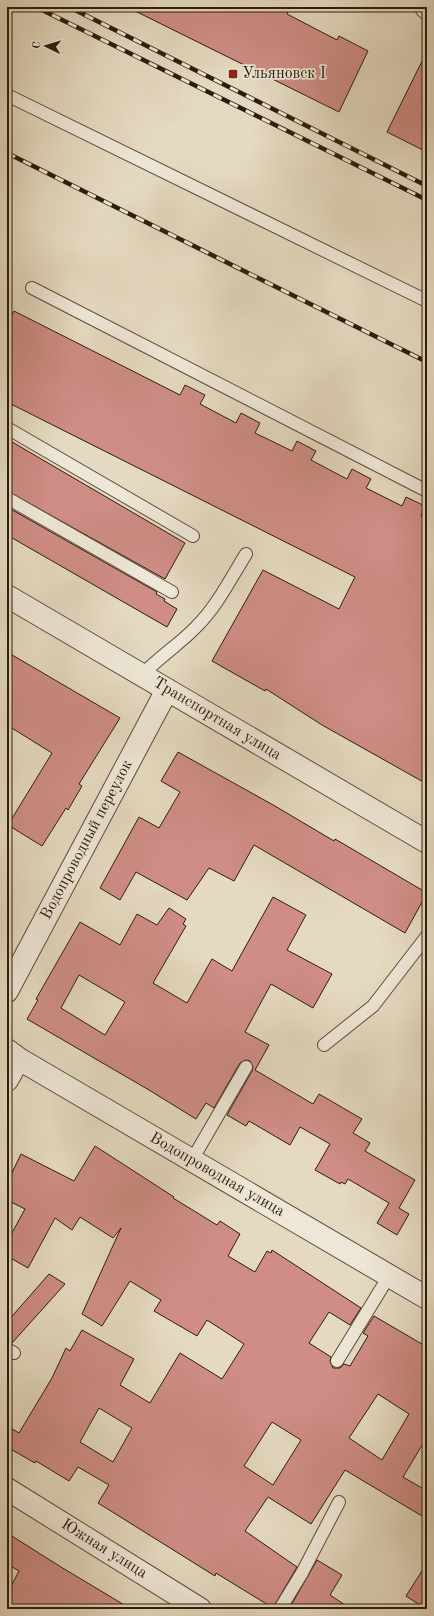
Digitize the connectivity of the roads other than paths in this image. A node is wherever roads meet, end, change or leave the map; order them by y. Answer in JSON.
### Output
{"nodes":[{"id":1,"x":7,"y":95,"type":"edge"},
{"id":2,"x":32,"y":288,"type":"dead end"},
{"id":3,"x":427,"y":301,"type":"edge"},
{"id":4,"x":7,"y":428,"type":"edge"},
{"id":5,"x":427,"y":491,"type":"edge"},
{"id":6,"x":7,"y":498,"type":"edge"},
{"id":7,"x":193,"y":536,"type":"dead end"},
{"id":8,"x":246,"y":554,"type":"dead end"},
{"id":9,"x":172,"y":592,"type":"dead end"},
{"id":10,"x":7,"y":596,"type":"edge"},
{"id":11,"x":142,"y":675,"type":"junction"},
{"id":12,"x":167,"y":690,"type":"junction"},
{"id":13,"x":427,"y":842,"type":"edge"},
{"id":14,"x":427,"y":936,"type":"edge"},
{"id":15,"x":7,"y":991,"type":"edge"},
{"id":16,"x":324,"y":1045,"type":"dead end"},
{"id":17,"x":13,"y":1054,"type":"edge"},
{"id":18,"x":246,"y":1067,"type":"dead end"},
{"id":19,"x":7,"y":1080,"type":"edge"},
{"id":20,"x":192,"y":1160,"type":"junction"},
{"id":21,"x":389,"y":1276,"type":"junction"},
{"id":22,"x":427,"y":1298,"type":"edge"},
{"id":23,"x":337,"y":1361,"type":"dead end"},
{"id":24,"x":7,"y":1489,"type":"edge"},
{"id":25,"x":339,"y":1502,"type":"dead end"},
{"id":26,"x":200,"y":1609,"type":"edge"},
{"id":27,"x":280,"y":1609,"type":"edge"}],
"edges":[{"from":1,"to":3,"type":"lane"},
{"from":2,"to":5,"type":"lane"},
{"from":4,"to":7,"type":"lane"},
{"from":6,"to":9,"type":"lane"},
{"from":8,"to":11,"type":"lane"},
{"from":10,"to":11,"type":"street","name":"Транспортная улица"},
{"from":11,"to":12,"type":"street","name":"Транспортная улица"},
{"from":12,"to":13,"type":"street","name":"Транспортная улица"},
{"from":12,"to":15,"type":"street","name":"Водопроводный переулок"},
{"from":14,"to":16,"type":"lane"},
{"from":17,"to":19,"type":"street"},
{"from":17,"to":20,"type":"street","name":"Водопроводная улица"},
{"from":18,"to":20,"type":"lane"},
{"from":20,"to":21,"type":"street","name":"Водопроводная улица"},
{"from":21,"to":22,"type":"street","name":"Водопроводная улица"},
{"from":21,"to":23,"type":"lane"},
{"from":24,"to":26,"type":"street","name":"Южная улица"},
{"from":25,"to":27,"type":"lane"}]}
